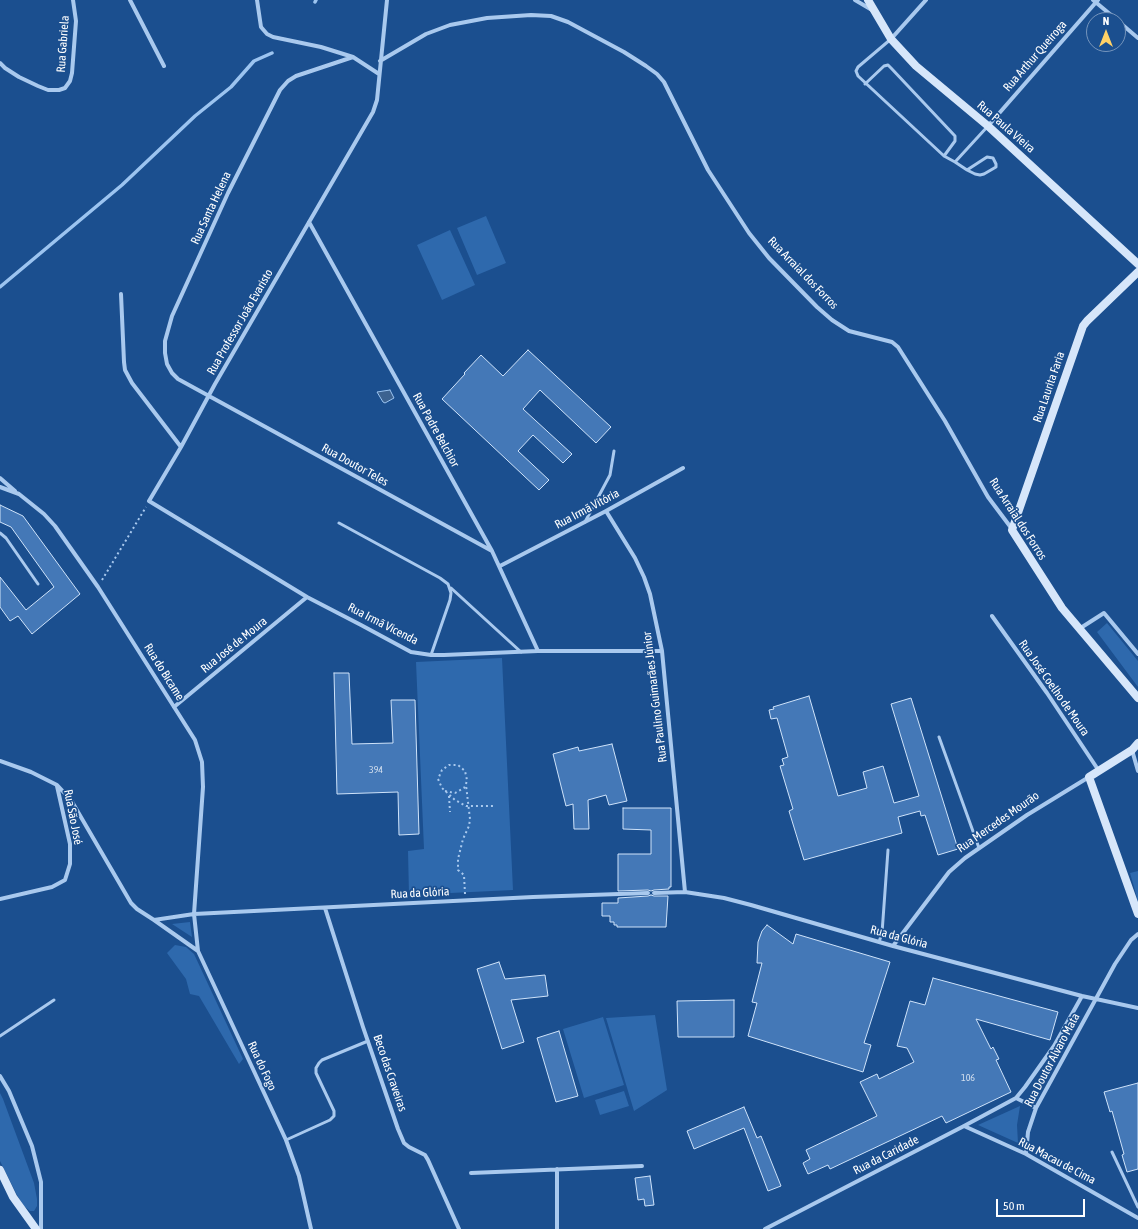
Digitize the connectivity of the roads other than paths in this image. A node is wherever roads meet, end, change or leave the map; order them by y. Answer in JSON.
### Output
{"nodes":[{"id":1,"x":73,"y":0,"type":"edge"},
{"id":2,"x":130,"y":0,"type":"edge"},
{"id":3,"x":257,"y":0,"type":"edge"},
{"id":4,"x":387,"y":0,"type":"edge"},
{"id":5,"x":855,"y":0,"type":"edge"},
{"id":6,"x":868,"y":0,"type":"edge"},
{"id":7,"x":926,"y":0,"type":"edge"},
{"id":8,"x":1096,"y":1,"type":"edge"},
{"id":9,"x":875,"y":11,"type":"junction"},
{"id":10,"x":1108,"y":12,"type":"edge"},
{"id":11,"x":1126,"y":28,"type":"edge"},
{"id":12,"x":1138,"y":38,"type":"edge"},
{"id":13,"x":891,"y":39,"type":"junction"},
{"id":14,"x":353,"y":57,"type":"junction"},
{"id":15,"x":380,"y":61,"type":"junction"},
{"id":16,"x":0,"y":62,"type":"edge"},
{"id":17,"x":164,"y":66,"type":"dead end"},
{"id":18,"x":379,"y":74,"type":"junction"},
{"id":19,"x":865,"y":84,"type":"junction"},
{"id":20,"x":988,"y":126,"type":"junction"},
{"id":21,"x":944,"y":156,"type":"junction"},
{"id":22,"x":955,"y":162,"type":"junction"},
{"id":23,"x":967,"y":170,"type":"junction"},
{"id":24,"x":309,"y":222,"type":"junction"},
{"id":25,"x":1138,"y":264,"type":"edge"},
{"id":26,"x":1138,"y":272,"type":"edge"},
{"id":27,"x":121,"y":294,"type":"dead end"},
{"id":28,"x":209,"y":396,"type":"junction"},
{"id":29,"x":181,"y":447,"type":"junction"},
{"id":30,"x":614,"y":451,"type":"dead end"},
{"id":31,"x":683,"y":468,"type":"dead end"},
{"id":32,"x":0,"y":478,"type":"edge"},
{"id":33,"x":0,"y":487,"type":"edge"},
{"id":34,"x":19,"y":494,"type":"junction"},
{"id":35,"x":149,"y":501,"type":"joint"},
{"id":36,"x":606,"y":511,"type":"junction"},
{"id":37,"x":585,"y":522,"type":"junction"},
{"id":38,"x":339,"y":523,"type":"dead end"},
{"id":39,"x":1012,"y":530,"type":"junction"},
{"id":40,"x":0,"y":533,"type":"edge"},
{"id":41,"x":492,"y":551,"type":"junction"},
{"id":42,"x":500,"y":566,"type":"junction"},
{"id":43,"x":38,"y":584,"type":"dead end"},
{"id":44,"x":451,"y":588,"type":"junction"},
{"id":45,"x":307,"y":597,"type":"junction"},
{"id":46,"x":992,"y":616,"type":"dead end"},
{"id":47,"x":1080,"y":629,"type":"junction"},
{"id":48,"x":538,"y":651,"type":"junction"},
{"id":49,"x":662,"y":651,"type":"junction"},
{"id":50,"x":521,"y":652,"type":"junction"},
{"id":51,"x":1138,"y":654,"type":"edge"},
{"id":52,"x":431,"y":655,"type":"junction"},
{"id":53,"x":1138,"y":698,"type":"edge"},
{"id":54,"x":174,"y":707,"type":"junction"},
{"id":55,"x":938,"y":737,"type":"dead end"},
{"id":56,"x":1138,"y":743,"type":"edge"},
{"id":57,"x":1132,"y":750,"type":"junction"},
{"id":58,"x":0,"y":761,"type":"edge"},
{"id":59,"x":1099,"y":771,"type":"junction"},
{"id":60,"x":1138,"y":771,"type":"edge"},
{"id":61,"x":1090,"y":777,"type":"junction"},
{"id":62,"x":57,"y":785,"type":"junction"},
{"id":63,"x":979,"y":848,"type":"junction"},
{"id":64,"x":888,"y":850,"type":"dead end"},
{"id":65,"x":685,"y":892,"type":"junction"},
{"id":66,"x":648,"y":893,"type":"dead end"},
{"id":67,"x":654,"y":893,"type":"dead end"},
{"id":68,"x":0,"y":899,"type":"edge"},
{"id":69,"x":325,"y":908,"type":"junction"},
{"id":70,"x":194,"y":914,"type":"junction"},
{"id":71,"x":1138,"y":914,"type":"edge"},
{"id":72,"x":154,"y":920,"type":"junction"},
{"id":73,"x":1138,"y":934,"type":"edge"},
{"id":74,"x":879,"y":942,"type":"junction"},
{"id":75,"x":893,"y":946,"type":"junction"},
{"id":76,"x":198,"y":952,"type":"junction"},
{"id":77,"x":1082,"y":996,"type":"junction"},
{"id":78,"x":1096,"y":999,"type":"junction"},
{"id":79,"x":54,"y":1000,"type":"dead end"},
{"id":80,"x":1138,"y":1008,"type":"edge"},
{"id":81,"x":0,"y":1036,"type":"edge"},
{"id":82,"x":368,"y":1041,"type":"junction"},
{"id":83,"x":0,"y":1076,"type":"edge"},
{"id":84,"x":1016,"y":1098,"type":"junction"},
{"id":85,"x":1036,"y":1108,"type":"junction"},
{"id":86,"x":964,"y":1126,"type":"junction"},
{"id":87,"x":286,"y":1140,"type":"junction"},
{"id":88,"x":1112,"y":1152,"type":"dead end"},
{"id":89,"x":1026,"y":1154,"type":"junction"},
{"id":90,"x":642,"y":1166,"type":"dead end"},
{"id":91,"x":557,"y":1169,"type":"junction"},
{"id":92,"x":0,"y":1170,"type":"edge"},
{"id":93,"x":471,"y":1173,"type":"dead end"},
{"id":94,"x":1138,"y":1207,"type":"edge"},
{"id":95,"x":1138,"y":1218,"type":"edge"},
{"id":96,"x":36,"y":1229,"type":"edge"},
{"id":97,"x":41,"y":1229,"type":"edge"},
{"id":98,"x":311,"y":1229,"type":"edge"},
{"id":99,"x":459,"y":1229,"type":"edge"},
{"id":100,"x":557,"y":1229,"type":"edge"},
{"id":101,"x":765,"y":1229,"type":"edge"}],
"edges":[{"from":1,"to":16,"type":"street","name":"Rua Gabriela"},
{"from":2,"to":17,"type":"street"},
{"from":3,"to":14,"type":"street"},
{"from":4,"to":15,"type":"street","name":"Rua Professor João Evaristo"},
{"from":5,"to":9,"type":"street"},
{"from":6,"to":9,"type":"main road","name":"Rua Paula Vieira"},
{"from":7,"to":13,"type":"street"},
{"from":8,"to":10,"type":"street"},
{"from":8,"to":20,"type":"street","name":"Rua Arthur Queiroga"},
{"from":9,"to":13,"type":"main road","name":"Rua Paula Vieira"},
{"from":11,"to":12,"type":"street"},
{"from":13,"to":19,"type":"lane"},
{"from":13,"to":20,"type":"main road","name":"Rua Paula Vieira"},
{"from":14,"to":18,"type":"street"},
{"from":14,"to":28,"type":"street","name":"Rua Santa Helena"},
{"from":15,"to":18,"type":"street","name":"Rua Professor João Evaristo"},
{"from":15,"to":39,"type":"street","name":"Rua Arraial dos Forros"},
{"from":18,"to":24,"type":"street","name":"Rua Professor João Evaristo"},
{"from":19,"to":21,"type":"lane"},
{"from":19,"to":21,"type":"lane"},
{"from":20,"to":22,"type":"lane"},
{"from":20,"to":25,"type":"main road","name":"Rua Paula Vieira"},
{"from":21,"to":22,"type":"lane"},
{"from":22,"to":23,"type":"lane"},
{"from":23,"to":23,"type":"lane"},
{"from":24,"to":28,"type":"street","name":"Rua Professor João Evaristo"},
{"from":24,"to":41,"type":"street","name":"Rua Padre Belchior"},
{"from":26,"to":39,"type":"main road","name":"Rua Laurita Faria"},
{"from":27,"to":29,"type":"street"},
{"from":28,"to":29,"type":"street","name":"Rua Professor João Evaristo"},
{"from":28,"to":41,"type":"street","name":"Rua Doutor Teles"},
{"from":29,"to":35,"type":"street","name":"Rua Professor João Evaristo"},
{"from":30,"to":37,"type":"lane"},
{"from":31,"to":36,"type":"street","name":"Rua Irmã Vitória"},
{"from":32,"to":34,"type":"street"},
{"from":33,"to":34,"type":"street","name":"Rua do Bicame"},
{"from":34,"to":54,"type":"street","name":"Rua do Bicame"},
{"from":35,"to":45,"type":"street","name":"Rua Irmã Vicenda"},
{"from":36,"to":37,"type":"street","name":"Rua Irmã Vitória"},
{"from":36,"to":49,"type":"street","name":"Rua Paulino Guimarães Júnior"},
{"from":37,"to":42,"type":"street","name":"Rua Irmã Vitória"},
{"from":38,"to":44,"type":"lane"},
{"from":39,"to":47,"type":"main road","name":"Rua Arraial dos Forros"},
{"from":40,"to":43,"type":"lane"},
{"from":41,"to":42,"type":"street","name":"Rua Padre Belchior"},
{"from":42,"to":48,"type":"street","name":"Rua Padre Belchior"},
{"from":44,"to":50,"type":"lane"},
{"from":44,"to":52,"type":"lane"},
{"from":45,"to":52,"type":"street","name":"Rua Irmã Vicenda"},
{"from":45,"to":54,"type":"street","name":"Rua José de Moura"},
{"from":46,"to":59,"type":"street","name":"Rua José Coelho de Moura"},
{"from":47,"to":51,"type":"street"},
{"from":47,"to":53,"type":"main road","name":"Rua Arraial dos Forros"},
{"from":48,"to":49,"type":"street","name":"Rua Irmã Vicenda"},
{"from":48,"to":50,"type":"street","name":"Rua Irmã Vicenda"},
{"from":49,"to":65,"type":"street","name":"Rua Paulino Guimarães Júnior"},
{"from":50,"to":52,"type":"street","name":"Rua Irmã Vicenda"},
{"from":54,"to":70,"type":"street","name":"Rua do Bicame"},
{"from":55,"to":63,"type":"lane"},
{"from":56,"to":57,"type":"main road","name":"Rua Mercedes Mourão"},
{"from":57,"to":59,"type":"main road","name":"Rua Mercedes Mourão"},
{"from":57,"to":60,"type":"street"},
{"from":58,"to":62,"type":"street"},
{"from":59,"to":61,"type":"main road","name":"Rua Mercedes Mourão"},
{"from":61,"to":63,"type":"street","name":"Rua Mercedes Mourão"},
{"from":61,"to":71,"type":"main road"},
{"from":62,"to":68,"type":"street","name":"Rua São José"},
{"from":62,"to":72,"type":"street"},
{"from":63,"to":75,"type":"street","name":"Rua Mercedes Mourão"},
{"from":64,"to":74,"type":"lane"},
{"from":65,"to":67,"type":"street","name":"Rua da Glória"},
{"from":65,"to":74,"type":"street","name":"Rua da Glória"},
{"from":66,"to":69,"type":"street","name":"Rua da Glória"},
{"from":69,"to":70,"type":"street","name":"Rua da Glória"},
{"from":69,"to":82,"type":"street","name":"Beco das Craveiras"},
{"from":70,"to":72,"type":"street","name":"Rua da Glória"},
{"from":70,"to":76,"type":"street","name":"Rua do Fogo"},
{"from":72,"to":76,"type":"street"},
{"from":73,"to":78,"type":"street","name":"Rua Doutor Alvaro Mata"},
{"from":74,"to":75,"type":"street","name":"Rua da Glória"},
{"from":75,"to":77,"type":"street","name":"Rua da Glória"},
{"from":76,"to":87,"type":"street","name":"Rua do Fogo"},
{"from":77,"to":78,"type":"street","name":"Rua da Glória"},
{"from":77,"to":84,"type":"street"},
{"from":78,"to":80,"type":"street","name":"Rua da Glória"},
{"from":78,"to":85,"type":"street","name":"Rua Doutor Alvaro Mata"},
{"from":79,"to":81,"type":"lane"},
{"from":82,"to":87,"type":"lane"},
{"from":82,"to":99,"type":"street","name":"Beco das Craveiras"},
{"from":83,"to":97,"type":"street"},
{"from":84,"to":85,"type":"street"},
{"from":84,"to":86,"type":"street","name":"Rua da Caridade"},
{"from":85,"to":89,"type":"street","name":"Rua Doutor Alvaro Mata"},
{"from":86,"to":89,"type":"street","name":"Rua Macau de Cima"},
{"from":86,"to":101,"type":"street","name":"Rua da Caridade"},
{"from":87,"to":98,"type":"street","name":"Rua do Fogo"},
{"from":88,"to":94,"type":"lane"},
{"from":89,"to":95,"type":"street","name":"Rua Macau de Cima"},
{"from":90,"to":91,"type":"street"},
{"from":91,"to":93,"type":"street"},
{"from":91,"to":100,"type":"street"},
{"from":92,"to":96,"type":"main road"}]}
